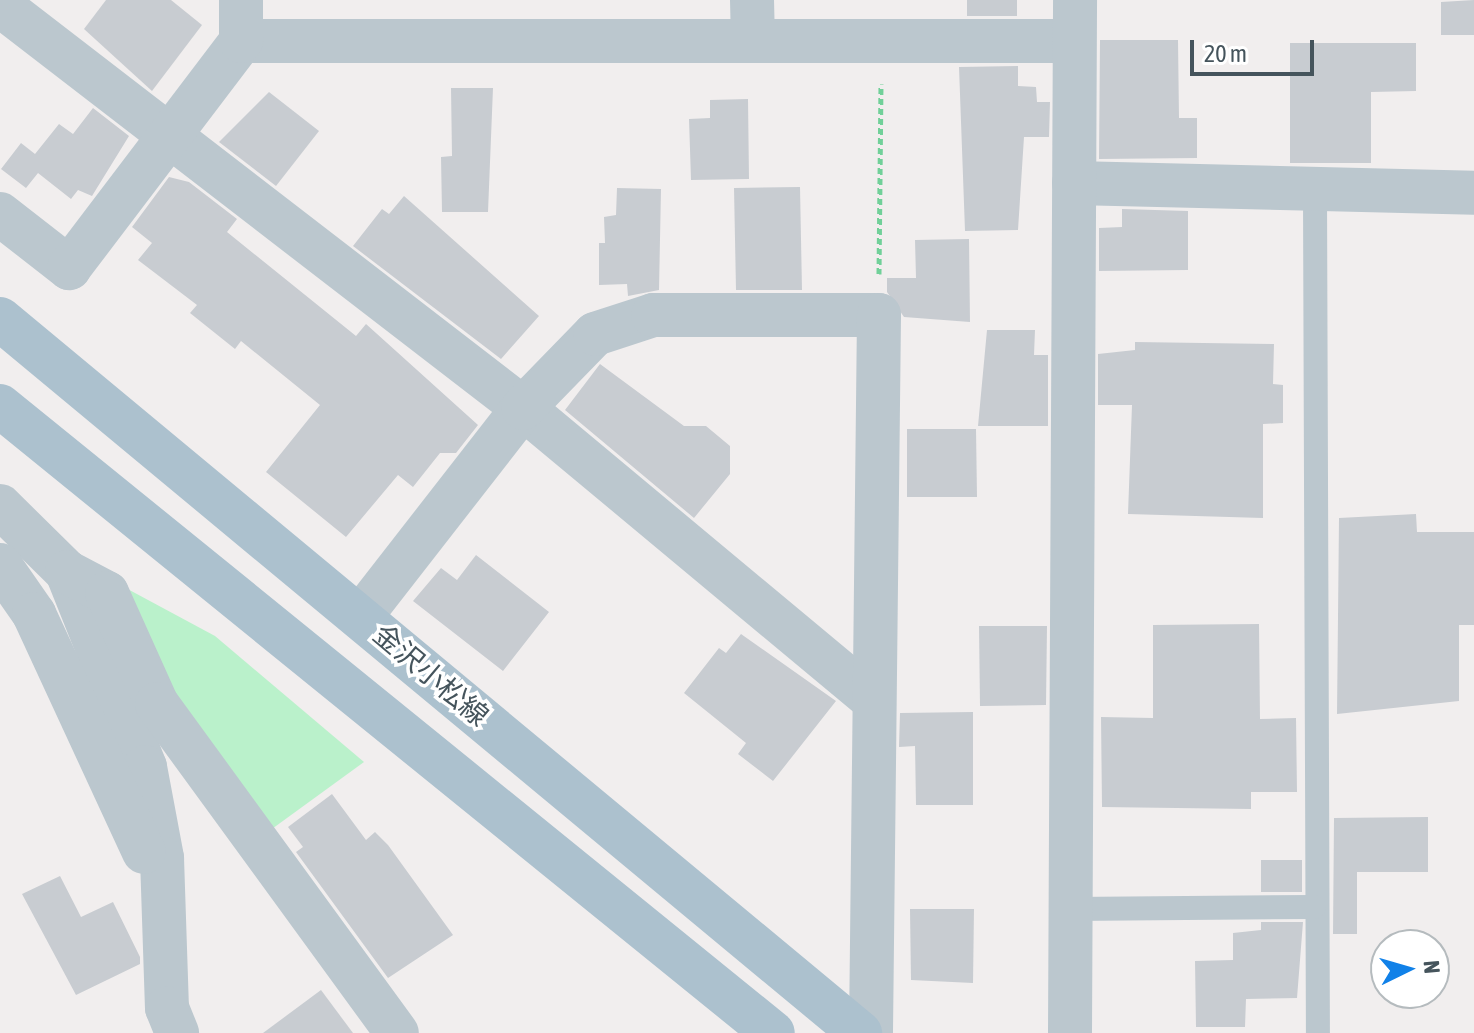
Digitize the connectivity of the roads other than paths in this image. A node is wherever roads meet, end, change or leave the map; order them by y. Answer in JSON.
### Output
{"nodes":[{"id":1,"x":0,"y":5,"type":"edge"},
{"id":2,"x":752,"y":20,"type":"edge"},
{"id":3,"x":1074,"y":20,"type":"edge"},
{"id":4,"x":241,"y":21,"type":"edge"},
{"id":5,"x":168,"y":138,"type":"junction"},
{"id":6,"x":1074,"y":183,"type":"junction"},
{"id":7,"x":1474,"y":193,"type":"edge"},
{"id":8,"x":1315,"y":194,"type":"junction"},
{"id":9,"x":0,"y":214,"type":"edge"},
{"id":10,"x":0,"y":319,"type":"edge"},
{"id":11,"x":0,"y":406,"type":"edge"},
{"id":12,"x":523,"y":408,"type":"junction"},
{"id":13,"x":0,"y":506,"type":"edge"},
{"id":14,"x":0,"y":565,"type":"edge"},
{"id":15,"x":67,"y":572,"type":"junction"},
{"id":16,"x":361,"y":616,"type":"junction"},
{"id":17,"x":873,"y":700,"type":"junction"},
{"id":18,"x":163,"y":894,"type":"junction"},
{"id":19,"x":1314,"y":907,"type":"junction"},
{"id":20,"x":1071,"y":909,"type":"junction"},
{"id":21,"x":161,"y":1025,"type":"edge"},
{"id":22,"x":397,"y":1033,"type":"edge"},
{"id":23,"x":773,"y":1033,"type":"edge"},
{"id":24,"x":860,"y":1033,"type":"edge"},
{"id":25,"x":871,"y":1033,"type":"edge"},
{"id":26,"x":1070,"y":1033,"type":"edge"},
{"id":27,"x":1318,"y":1033,"type":"edge"}],
"edges":[{"from":1,"to":5,"type":"street"},
{"from":2,"to":3,"type":"street"},
{"from":2,"to":4,"type":"street"},
{"from":3,"to":6,"type":"street"},
{"from":4,"to":5,"type":"street"},
{"from":5,"to":9,"type":"street"},
{"from":5,"to":12,"type":"street"},
{"from":6,"to":8,"type":"street"},
{"from":6,"to":20,"type":"street"},
{"from":7,"to":8,"type":"street"},
{"from":8,"to":19,"type":"lane"},
{"from":10,"to":16,"type":"main road","name":"金沢小松線"},
{"from":11,"to":23,"type":"main road"},
{"from":12,"to":16,"type":"street"},
{"from":12,"to":17,"type":"street"},
{"from":12,"to":17,"type":"street"},
{"from":13,"to":15,"type":"street"},
{"from":14,"to":18,"type":"street"},
{"from":15,"to":18,"type":"street"},
{"from":15,"to":22,"type":"street"},
{"from":16,"to":24,"type":"main road","name":"金沢小松線"},
{"from":17,"to":25,"type":"street"},
{"from":18,"to":21,"type":"street"},
{"from":19,"to":20,"type":"lane"},
{"from":19,"to":27,"type":"lane"},
{"from":20,"to":26,"type":"street"}]}
